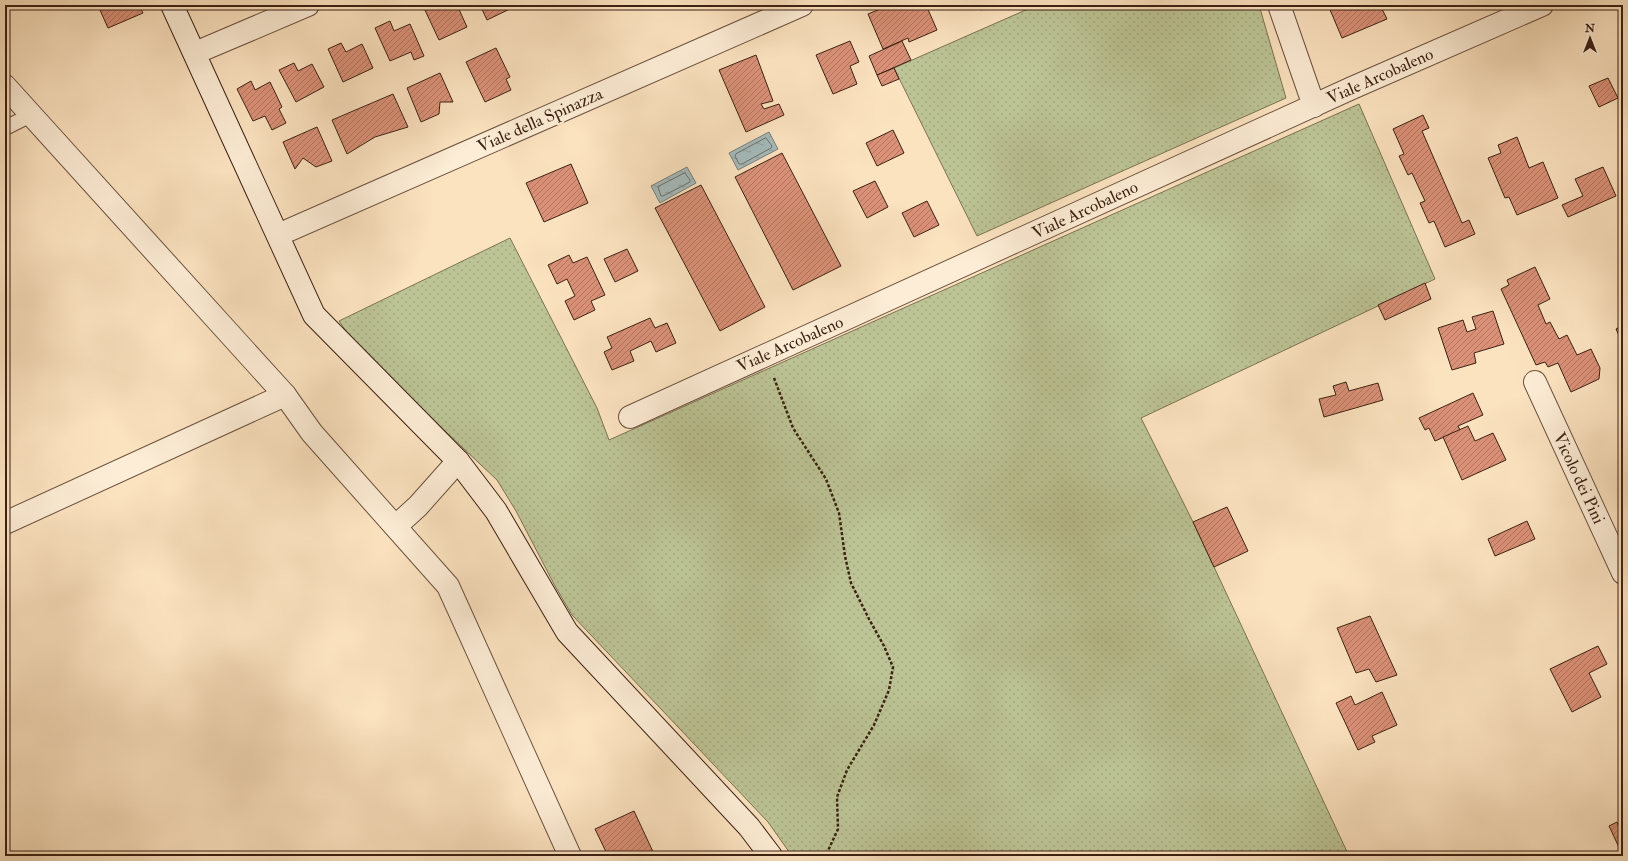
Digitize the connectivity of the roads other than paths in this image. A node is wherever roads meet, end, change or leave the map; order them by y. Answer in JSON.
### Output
{"nodes":[{"id":1,"x":172,"y":5,"type":"edge"},
{"id":2,"x":308,"y":5,"type":"edge"},
{"id":3,"x":802,"y":5,"type":"edge"},
{"id":4,"x":1279,"y":5,"type":"edge"},
{"id":5,"x":1542,"y":5,"type":"edge"},
{"id":6,"x":195,"y":53,"type":"junction"},
{"id":7,"x":5,"y":86,"type":"edge"},
{"id":8,"x":1314,"y":106,"type":"junction"},
{"id":9,"x":31,"y":115,"type":"junction"},
{"id":10,"x":5,"y":128,"type":"edge"},
{"id":11,"x":278,"y":235,"type":"junction"},
{"id":12,"x":1535,"y":382,"type":"dead end"},
{"id":13,"x":285,"y":395,"type":"junction"},
{"id":14,"x":630,"y":417,"type":"dead end"},
{"id":15,"x":458,"y":461,"type":"junction"},
{"id":16,"x":5,"y":523,"type":"edge"},
{"id":17,"x":396,"y":526,"type":"junction"},
{"id":18,"x":1623,"y":573,"type":"edge"},
{"id":19,"x":570,"y":856,"type":"edge"},
{"id":20,"x":771,"y":856,"type":"edge"}],
"edges":[{"from":1,"to":6,"type":"street"},
{"from":2,"to":6,"type":"street"},
{"from":3,"to":11,"type":"street","name":"Viale della Spinazza"},
{"from":4,"to":8,"type":"street"},
{"from":5,"to":8,"type":"street","name":"Viale Arcobaleno"},
{"from":6,"to":11,"type":"street"},
{"from":7,"to":9,"type":"street"},
{"from":8,"to":14,"type":"street","name":"Viale Arcobaleno"},
{"from":9,"to":10,"type":"lane"},
{"from":9,"to":13,"type":"street"},
{"from":11,"to":15,"type":"street"},
{"from":12,"to":18,"type":"street","name":"Vicolo dei Pini"},
{"from":13,"to":16,"type":"street"},
{"from":13,"to":17,"type":"street"},
{"from":15,"to":17,"type":"street"},
{"from":15,"to":20,"type":"street"},
{"from":17,"to":19,"type":"street"}]}
